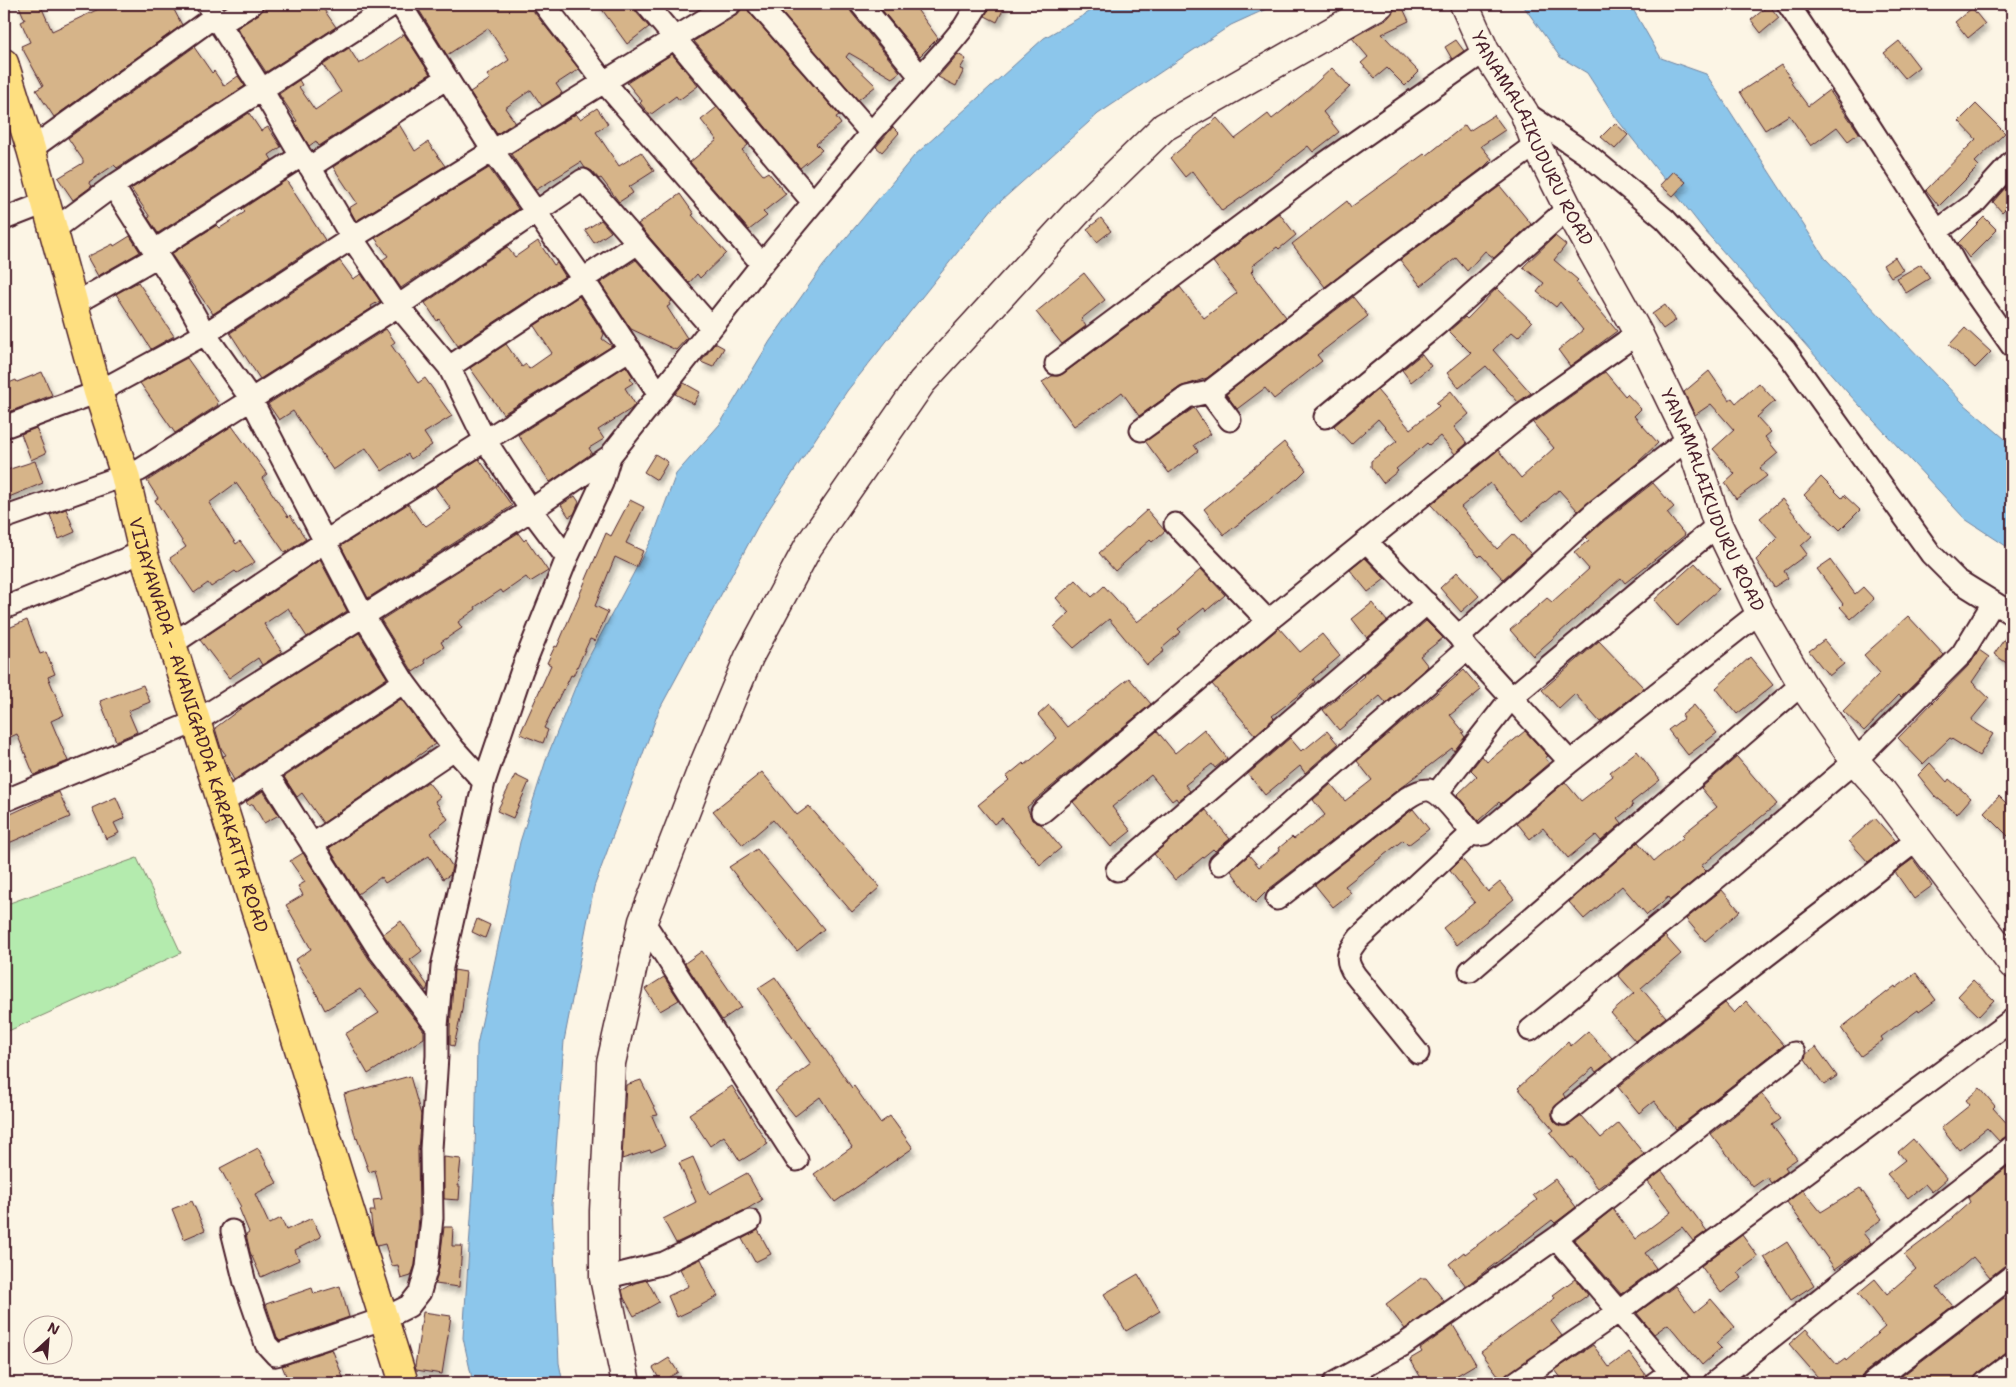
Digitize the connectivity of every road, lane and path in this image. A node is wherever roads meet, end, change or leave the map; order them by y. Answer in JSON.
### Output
{"nodes":[{"id":1,"x":252,"y":4,"type":"edge"},
{"id":2,"x":394,"y":4,"type":"edge"},
{"id":3,"x":400,"y":4,"type":"edge"},
{"id":4,"x":544,"y":4,"type":"edge"},
{"id":5,"x":646,"y":4,"type":"edge"},
{"id":6,"x":730,"y":4,"type":"edge"},
{"id":7,"x":758,"y":4,"type":"edge"},
{"id":8,"x":861,"y":4,"type":"edge"},
{"id":9,"x":978,"y":4,"type":"edge"},
{"id":10,"x":1380,"y":4,"type":"edge"},
{"id":11,"x":1464,"y":4,"type":"edge"},
{"id":12,"x":1788,"y":4,"type":"edge"},
{"id":13,"x":214,"y":15,"type":"edge"},
{"id":14,"x":674,"y":38,"type":"junction"},
{"id":15,"x":1485,"y":51,"type":"junction"},
{"id":16,"x":5,"y":71,"type":"edge"},
{"id":17,"x":920,"y":76,"type":"junction"},
{"id":18,"x":447,"y":78,"type":"junction"},
{"id":19,"x":604,"y":82,"type":"junction"},
{"id":20,"x":262,"y":90,"type":"junction"},
{"id":21,"x":1524,"y":112,"type":"junction"},
{"id":22,"x":871,"y":133,"type":"junction"},
{"id":23,"x":1536,"y":144,"type":"junction"},
{"id":24,"x":30,"y":149,"type":"junction"},
{"id":25,"x":493,"y":151,"type":"junction"},
{"id":26,"x":305,"y":162,"type":"junction"},
{"id":27,"x":2012,"y":162,"type":"edge"},
{"id":28,"x":113,"y":186,"type":"junction"},
{"id":29,"x":815,"y":201,"type":"junction"},
{"id":30,"x":45,"y":203,"type":"junction"},
{"id":31,"x":1568,"y":208,"type":"junction"},
{"id":32,"x":536,"y":212,"type":"junction"},
{"id":33,"x":4,"y":219,"type":"edge"},
{"id":34,"x":52,"y":231,"type":"junction"},
{"id":35,"x":1937,"y":231,"type":"junction"},
{"id":36,"x":352,"y":238,"type":"junction"},
{"id":37,"x":638,"y":243,"type":"junction"},
{"id":38,"x":157,"y":253,"type":"junction"},
{"id":39,"x":762,"y":264,"type":"junction"},
{"id":40,"x":583,"y":279,"type":"junction"},
{"id":41,"x":74,"y":304,"type":"junction"},
{"id":42,"x":398,"y":306,"type":"junction"},
{"id":43,"x":711,"y":327,"type":"junction"},
{"id":44,"x":1638,"y":333,"type":"junction"},
{"id":45,"x":204,"y":334,"type":"junction"},
{"id":46,"x":2012,"y":346,"type":"edge"},
{"id":47,"x":630,"y":349,"type":"junction"},
{"id":48,"x":1056,"y":364,"type":"dead end"},
{"id":49,"x":448,"y":367,"type":"junction"},
{"id":50,"x":98,"y":392,"type":"junction"},
{"id":51,"x":1209,"y":392,"type":"junction"},
{"id":52,"x":659,"y":394,"type":"junction"},
{"id":53,"x":251,"y":399,"type":"junction"},
{"id":54,"x":1325,"y":417,"type":"dead end"},
{"id":55,"x":1230,"y":420,"type":"dead end"},
{"id":56,"x":4,"y":427,"type":"edge"},
{"id":57,"x":1142,"y":430,"type":"dead end"},
{"id":58,"x":1689,"y":438,"type":"junction"},
{"id":59,"x":485,"y":440,"type":"junction"},
{"id":60,"x":610,"y":456,"type":"junction"},
{"id":61,"x":125,"y":475,"type":"junction"},
{"id":62,"x":531,"y":510,"type":"junction"},
{"id":63,"x":4,"y":518,"type":"edge"},
{"id":64,"x":1175,"y":524,"type":"dead end"},
{"id":65,"x":1718,"y":525,"type":"junction"},
{"id":66,"x":326,"y":540,"type":"junction"},
{"id":67,"x":1367,"y":542,"type":"junction"},
{"id":68,"x":143,"y":552,"type":"junction"},
{"id":69,"x":568,"y":558,"type":"junction"},
{"id":70,"x":1993,"y":603,"type":"junction"},
{"id":71,"x":1427,"y":604,"type":"junction"},
{"id":72,"x":4,"y":608,"type":"edge"},
{"id":73,"x":1760,"y":612,"type":"junction"},
{"id":74,"x":2012,"y":614,"type":"edge"},
{"id":75,"x":363,"y":615,"type":"junction"},
{"id":76,"x":1268,"y":621,"type":"junction"},
{"id":77,"x":1463,"y":643,"type":"junction"},
{"id":78,"x":172,"y":644,"type":"junction"},
{"id":79,"x":404,"y":682,"type":"junction"},
{"id":80,"x":1802,"y":684,"type":"junction"},
{"id":81,"x":1511,"y":698,"type":"junction"},
{"id":82,"x":195,"y":722,"type":"junction"},
{"id":83,"x":454,"y":749,"type":"junction"},
{"id":84,"x":1855,"y":761,"type":"junction"},
{"id":85,"x":1570,"y":762,"type":"junction"},
{"id":86,"x":267,"y":773,"type":"junction"},
{"id":87,"x":484,"y":782,"type":"junction"},
{"id":88,"x":1437,"y":793,"type":"junction"},
{"id":89,"x":4,"y":801,"type":"edge"},
{"id":90,"x":222,"y":803,"type":"junction"},
{"id":91,"x":1042,"y":812,"type":"dead end"},
{"id":92,"x":1472,"y":833,"type":"junction"},
{"id":93,"x":1917,"y":840,"type":"junction"},
{"id":94,"x":312,"y":845,"type":"junction"},
{"id":95,"x":1220,"y":864,"type":"dead end"},
{"id":96,"x":1117,"y":870,"type":"dead end"},
{"id":97,"x":1277,"y":900,"type":"dead end"},
{"id":98,"x":643,"y":921,"type":"junction"},
{"id":99,"x":2012,"y":964,"type":"edge"},
{"id":100,"x":1470,"y":972,"type":"dead end"},
{"id":101,"x":2012,"y":1020,"type":"edge"},
{"id":102,"x":437,"y":1027,"type":"junction"},
{"id":103,"x":1530,"y":1030,"type":"dead end"},
{"id":104,"x":1418,"y":1052,"type":"dead end"},
{"id":105,"x":1794,"y":1053,"type":"dead end"},
{"id":106,"x":1564,"y":1114,"type":"dead end"},
{"id":107,"x":2012,"y":1147,"type":"edge"},
{"id":108,"x":797,"y":1160,"type":"dead end"},
{"id":109,"x":750,"y":1221,"type":"dead end"},
{"id":110,"x":232,"y":1231,"type":"dead end"},
{"id":111,"x":1556,"y":1238,"type":"junction"},
{"id":112,"x":2012,"y":1276,"type":"edge"},
{"id":113,"x":604,"y":1278,"type":"junction"},
{"id":114,"x":1618,"y":1312,"type":"junction"},
{"id":115,"x":386,"y":1318,"type":"junction"},
{"id":116,"x":2012,"y":1362,"type":"edge"},
{"id":117,"x":1669,"y":1380,"type":"edge"},
{"id":118,"x":404,"y":1383,"type":"edge"},
{"id":119,"x":626,"y":1383,"type":"edge"},
{"id":120,"x":1334,"y":1383,"type":"edge"},
{"id":121,"x":1515,"y":1383,"type":"edge"},
{"id":122,"x":1714,"y":1383,"type":"edge"},
{"id":123,"x":1872,"y":1383,"type":"edge"},
{"id":124,"x":1985,"y":1383,"type":"edge"}],
"edges":[{"from":1,"to":13,"type":"street"},
{"from":2,"to":20,"type":"street"},
{"from":3,"to":18,"type":"street"},
{"from":4,"to":19,"type":"street"},
{"from":5,"to":14,"type":"street"},
{"from":6,"to":14,"type":"street"},
{"from":7,"to":22,"type":"street"},
{"from":8,"to":17,"type":"street"},
{"from":9,"to":17,"type":"street"},
{"from":10,"to":98,"type":"street"},
{"from":11,"to":15,"type":"street","name":"YANAMALAIKUDURU ROAD"},
{"from":12,"to":35,"type":"street"},
{"from":13,"to":20,"type":"street"},
{"from":13,"to":24,"type":"street"},
{"from":14,"to":19,"type":"street"},
{"from":14,"to":29,"type":"street"},
{"from":15,"to":21,"type":"street","name":"YANAMALAIKUDURU ROAD"},
{"from":15,"to":48,"type":"street"},
{"from":16,"to":24,"type":"main road","name":"VIJAYAWADA - AVANIGADDA KARAKATTA ROAD"},
{"from":17,"to":22,"type":"street"},
{"from":18,"to":25,"type":"street"},
{"from":18,"to":26,"type":"street"},
{"from":19,"to":25,"type":"street"},
{"from":19,"to":39,"type":"street"},
{"from":20,"to":26,"type":"street"},
{"from":20,"to":28,"type":"street"},
{"from":21,"to":23,"type":"street","name":"YANAMALAIKUDURU ROAD"},
{"from":21,"to":70,"type":"street"},
{"from":22,"to":29,"type":"street"},
{"from":23,"to":31,"type":"street","name":"YANAMALAIKUDURU ROAD"},
{"from":23,"to":51,"type":"street"},
{"from":24,"to":30,"type":"main road","name":"VIJAYAWADA - AVANIGADDA KARAKATTA ROAD"},
{"from":25,"to":32,"type":"street"},
{"from":25,"to":36,"type":"street"},
{"from":26,"to":36,"type":"street"},
{"from":26,"to":38,"type":"street"},
{"from":27,"to":35,"type":"street"},
{"from":28,"to":34,"type":"street"},
{"from":28,"to":38,"type":"street"},
{"from":29,"to":39,"type":"street"},
{"from":30,"to":33,"type":"street"},
{"from":30,"to":34,"type":"main road","name":"VIJAYAWADA - AVANIGADDA KARAKATTA ROAD"},
{"from":31,"to":44,"type":"street","name":"YANAMALAIKUDURU ROAD"},
{"from":31,"to":54,"type":"street"},
{"from":32,"to":37,"type":"street"},
{"from":32,"to":40,"type":"street"},
{"from":32,"to":42,"type":"street"},
{"from":34,"to":41,"type":"main road","name":"VIJAYAWADA - AVANIGADDA KARAKATTA ROAD"},
{"from":35,"to":46,"type":"street"},
{"from":36,"to":42,"type":"street"},
{"from":36,"to":45,"type":"street"},
{"from":37,"to":40,"type":"street"},
{"from":37,"to":43,"type":"street"},
{"from":38,"to":41,"type":"street"},
{"from":38,"to":45,"type":"street"},
{"from":39,"to":43,"type":"street"},
{"from":40,"to":47,"type":"street"},
{"from":40,"to":49,"type":"street"},
{"from":41,"to":50,"type":"main road","name":"VIJAYAWADA - AVANIGADDA KARAKATTA ROAD"},
{"from":42,"to":49,"type":"street"},
{"from":42,"to":53,"type":"street"},
{"from":43,"to":52,"type":"street"},
{"from":44,"to":58,"type":"street","name":"YANAMALAIKUDURU ROAD"},
{"from":44,"to":67,"type":"street"},
{"from":45,"to":50,"type":"street"},
{"from":45,"to":53,"type":"street"},
{"from":47,"to":52,"type":"street"},
{"from":47,"to":59,"type":"street"},
{"from":49,"to":59,"type":"street"},
{"from":50,"to":56,"type":"street"},
{"from":50,"to":61,"type":"main road","name":"VIJAYAWADA - AVANIGADDA KARAKATTA ROAD"},
{"from":51,"to":55,"type":"street"},
{"from":51,"to":57,"type":"street"},
{"from":52,"to":60,"type":"street"},
{"from":53,"to":61,"type":"street"},
{"from":53,"to":66,"type":"street"},
{"from":58,"to":65,"type":"street","name":"YANAMALAIKUDURU ROAD"},
{"from":58,"to":77,"type":"street"},
{"from":59,"to":62,"type":"street"},
{"from":59,"to":66,"type":"street"},
{"from":60,"to":62,"type":"street"},
{"from":60,"to":69,"type":"street"},
{"from":61,"to":63,"type":"street"},
{"from":61,"to":68,"type":"main road","name":"VIJAYAWADA - AVANIGADDA KARAKATTA ROAD"},
{"from":62,"to":69,"type":"street"},
{"from":62,"to":75,"type":"street"},
{"from":64,"to":76,"type":"street"},
{"from":65,"to":73,"type":"street","name":"YANAMALAIKUDURU ROAD"},
{"from":65,"to":81,"type":"street"},
{"from":66,"to":75,"type":"street"},
{"from":66,"to":78,"type":"street"},
{"from":67,"to":71,"type":"street"},
{"from":67,"to":76,"type":"street"},
{"from":68,"to":72,"type":"street"},
{"from":68,"to":78,"type":"main road","name":"VIJAYAWADA - AVANIGADDA KARAKATTA ROAD"},
{"from":69,"to":87,"type":"street"},
{"from":70,"to":74,"type":"street"},
{"from":70,"to":84,"type":"street"},
{"from":71,"to":77,"type":"street"},
{"from":71,"to":96,"type":"street"},
{"from":73,"to":80,"type":"street","name":"YANAMALAIKUDURU ROAD"},
{"from":73,"to":85,"type":"street"},
{"from":75,"to":79,"type":"street"},
{"from":75,"to":82,"type":"street"},
{"from":76,"to":91,"type":"street"},
{"from":77,"to":81,"type":"street"},
{"from":77,"to":95,"type":"street"},
{"from":78,"to":82,"type":"main road","name":"VIJAYAWADA - AVANIGADDA KARAKATTA ROAD"},
{"from":79,"to":83,"type":"street"},
{"from":79,"to":86,"type":"street"},
{"from":80,"to":84,"type":"street","name":"YANAMALAIKUDURU ROAD"},
{"from":80,"to":100,"type":"street"},
{"from":81,"to":85,"type":"street"},
{"from":81,"to":88,"type":"street"},
{"from":82,"to":89,"type":"street"},
{"from":82,"to":90,"type":"main road","name":"VIJAYAWADA - AVANIGADDA KARAKATTA ROAD"},
{"from":83,"to":87,"type":"street"},
{"from":83,"to":94,"type":"street"},
{"from":84,"to":93,"type":"street","name":"YANAMALAIKUDURU ROAD"},
{"from":84,"to":103,"type":"street"},
{"from":85,"to":92,"type":"street"},
{"from":86,"to":90,"type":"street"},
{"from":86,"to":94,"type":"street"},
{"from":87,"to":102,"type":"street"},
{"from":88,"to":92,"type":"street"},
{"from":88,"to":97,"type":"street"},
{"from":90,"to":115,"type":"main road","name":"VIJAYAWADA - AVANIGADDA KARAKATTA ROAD"},
{"from":92,"to":104,"type":"street"},
{"from":93,"to":99,"type":"street","name":"YANAMALAIKUDURU ROAD"},
{"from":93,"to":106,"type":"street"},
{"from":94,"to":102,"type":"street"},
{"from":98,"to":108,"type":"street"},
{"from":98,"to":113,"type":"street"},
{"from":101,"to":114,"type":"street"},
{"from":102,"to":115,"type":"street"},
{"from":105,"to":111,"type":"street"},
{"from":107,"to":122,"type":"street"},
{"from":109,"to":113,"type":"street"},
{"from":110,"to":115,"type":"street"},
{"from":111,"to":114,"type":"street"},
{"from":111,"to":120,"type":"street"},
{"from":112,"to":123,"type":"street"},
{"from":113,"to":119,"type":"street"},
{"from":114,"to":117,"type":"street"},
{"from":114,"to":121,"type":"street"},
{"from":115,"to":118,"type":"main road","name":"VIJAYAWADA - AVANIGADDA KARAKATTA ROAD"},
{"from":116,"to":124,"type":"street"}]}
